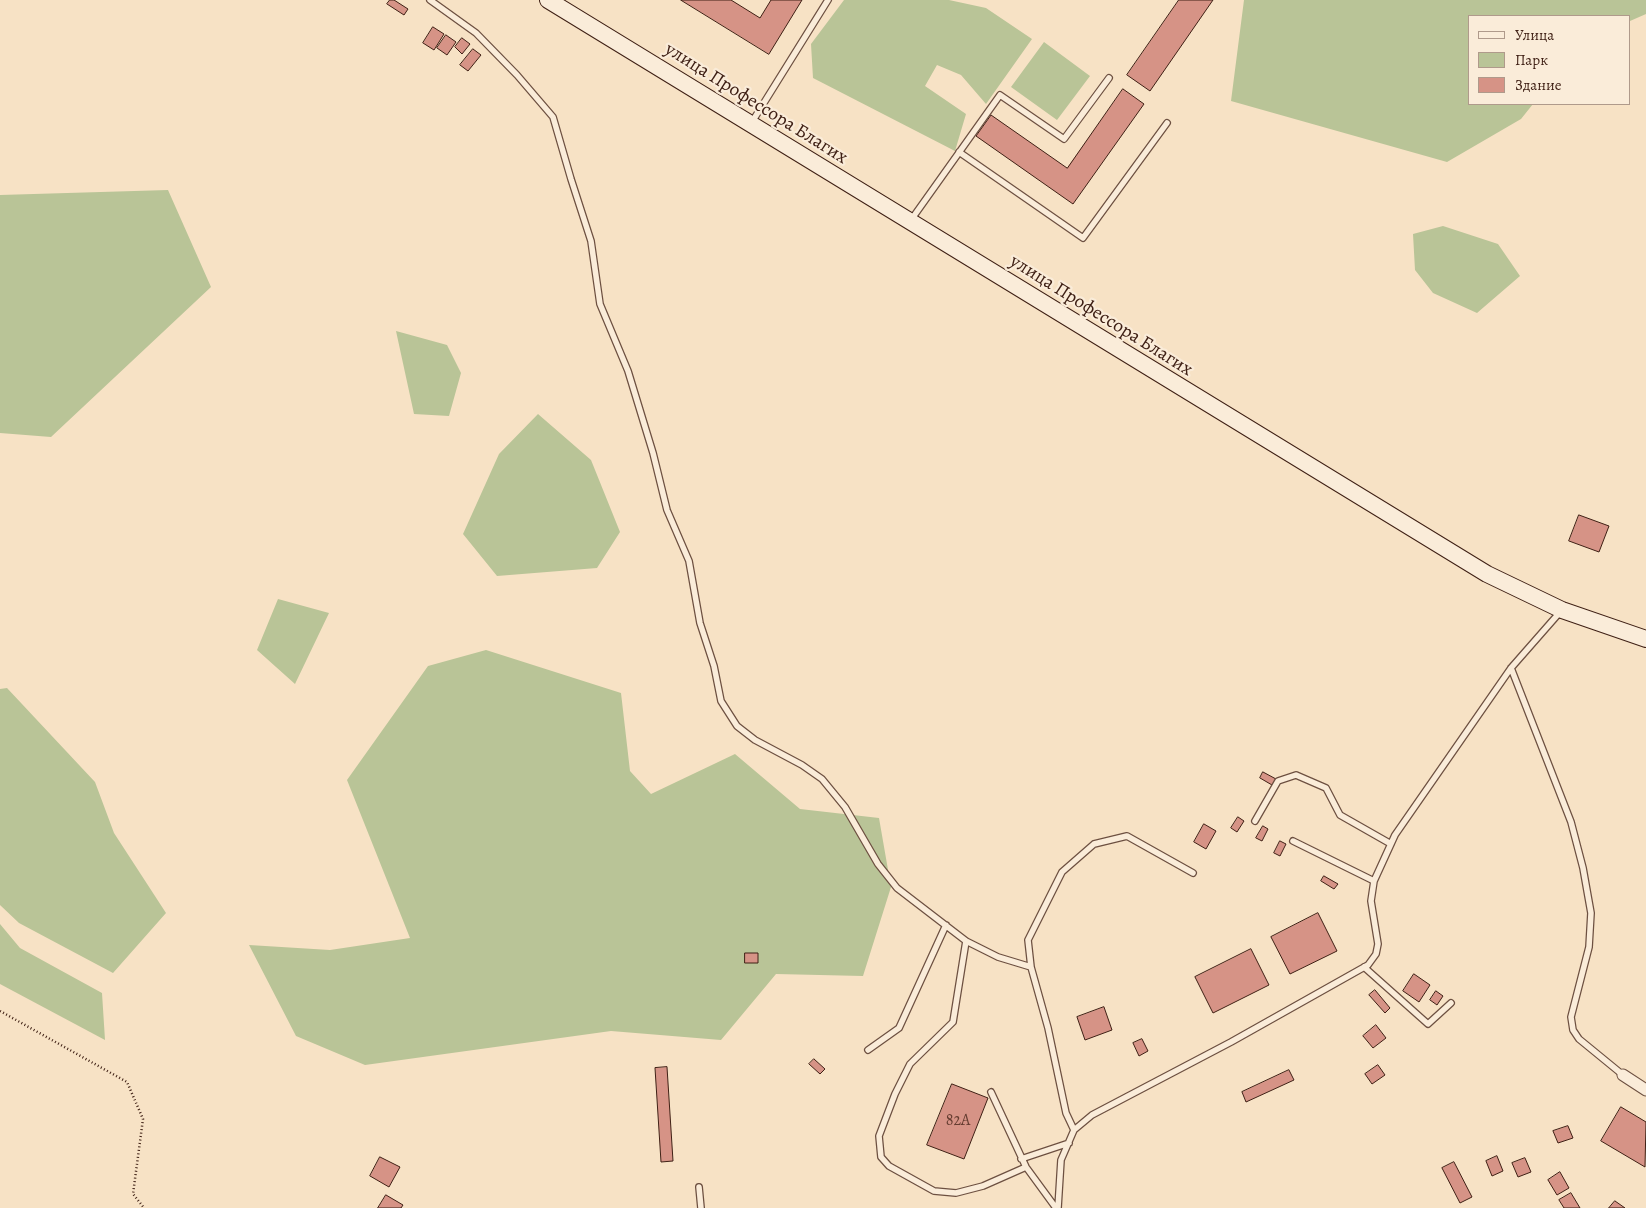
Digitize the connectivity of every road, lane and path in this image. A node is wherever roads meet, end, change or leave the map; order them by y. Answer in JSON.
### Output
{"nodes":[{"id":1,"x":430,"y":0,"type":"edge"},
{"id":2,"x":548,"y":0,"type":"edge"},
{"id":3,"x":828,"y":0,"type":"edge"},
{"id":4,"x":1109,"y":78,"type":"dead end"},
{"id":5,"x":1167,"y":123,"type":"dead end"},
{"id":6,"x":750,"y":124,"type":"junction"},
{"id":7,"x":959,"y":152,"type":"junction"},
{"id":8,"x":910,"y":222,"type":"junction"},
{"id":9,"x":1562,"y":610,"type":"junction"},
{"id":10,"x":1646,"y":639,"type":"edge"},
{"id":11,"x":1511,"y":668,"type":"junction"},
{"id":12,"x":1255,"y":822,"type":"dead end"},
{"id":13,"x":1294,"y":841,"type":"dead end"},
{"id":14,"x":1391,"y":844,"type":"junction"},
{"id":15,"x":1193,"y":873,"type":"dead end"},
{"id":16,"x":1374,"y":881,"type":"junction"},
{"id":17,"x":946,"y":925,"type":"junction"},
{"id":18,"x":966,"y":941,"type":"junction"},
{"id":19,"x":1031,"y":967,"type":"junction"},
{"id":20,"x":1364,"y":967,"type":"junction"},
{"id":21,"x":1451,"y":1003,"type":"dead end"},
{"id":22,"x":0,"y":1011,"type":"edge"},
{"id":23,"x":868,"y":1050,"type":"dead end"},
{"id":24,"x":1623,"y":1075,"type":"joint"},
{"id":25,"x":1646,"y":1090,"type":"edge"},
{"id":26,"x":991,"y":1092,"type":"dead end"},
{"id":27,"x":1074,"y":1130,"type":"junction"},
{"id":28,"x":1069,"y":1143,"type":"junction"},
{"id":29,"x":1021,"y":1159,"type":"junction"},
{"id":30,"x":1026,"y":1168,"type":"junction"},
{"id":31,"x":699,"y":1187,"type":"dead end"},
{"id":32,"x":144,"y":1208,"type":"edge"},
{"id":33,"x":701,"y":1208,"type":"edge"},
{"id":34,"x":1057,"y":1208,"type":"edge"}],
"edges":[{"from":1,"to":17,"type":"lane"},
{"from":2,"to":6,"type":"main road","name":"улица Профессора Благих"},
{"from":3,"to":6,"type":"lane"},
{"from":4,"to":7,"type":"lane"},
{"from":5,"to":7,"type":"lane"},
{"from":6,"to":8,"type":"main road","name":"улица Профессора Благих"},
{"from":7,"to":8,"type":"lane"},
{"from":8,"to":9,"type":"main road","name":"улица Профессора Благих"},
{"from":9,"to":10,"type":"main road","name":"улица Профессора Благих"},
{"from":9,"to":11,"type":"lane"},
{"from":11,"to":14,"type":"lane"},
{"from":11,"to":24,"type":"lane"},
{"from":12,"to":14,"type":"lane"},
{"from":13,"to":16,"type":"lane"},
{"from":14,"to":16,"type":"lane"},
{"from":15,"to":19,"type":"lane"},
{"from":16,"to":20,"type":"lane"},
{"from":17,"to":18,"type":"lane"},
{"from":17,"to":23,"type":"lane"},
{"from":18,"to":19,"type":"lane"},
{"from":18,"to":30,"type":"lane"},
{"from":19,"to":27,"type":"lane"},
{"from":20,"to":21,"type":"lane"},
{"from":20,"to":27,"type":"lane"},
{"from":22,"to":32,"type":"path"},
{"from":24,"to":25,"type":"street"},
{"from":26,"to":29,"type":"lane"},
{"from":27,"to":28,"type":"lane"},
{"from":28,"to":29,"type":"lane"},
{"from":28,"to":34,"type":"lane"},
{"from":29,"to":30,"type":"lane"},
{"from":30,"to":34,"type":"lane"},
{"from":31,"to":33,"type":"lane"}]}
